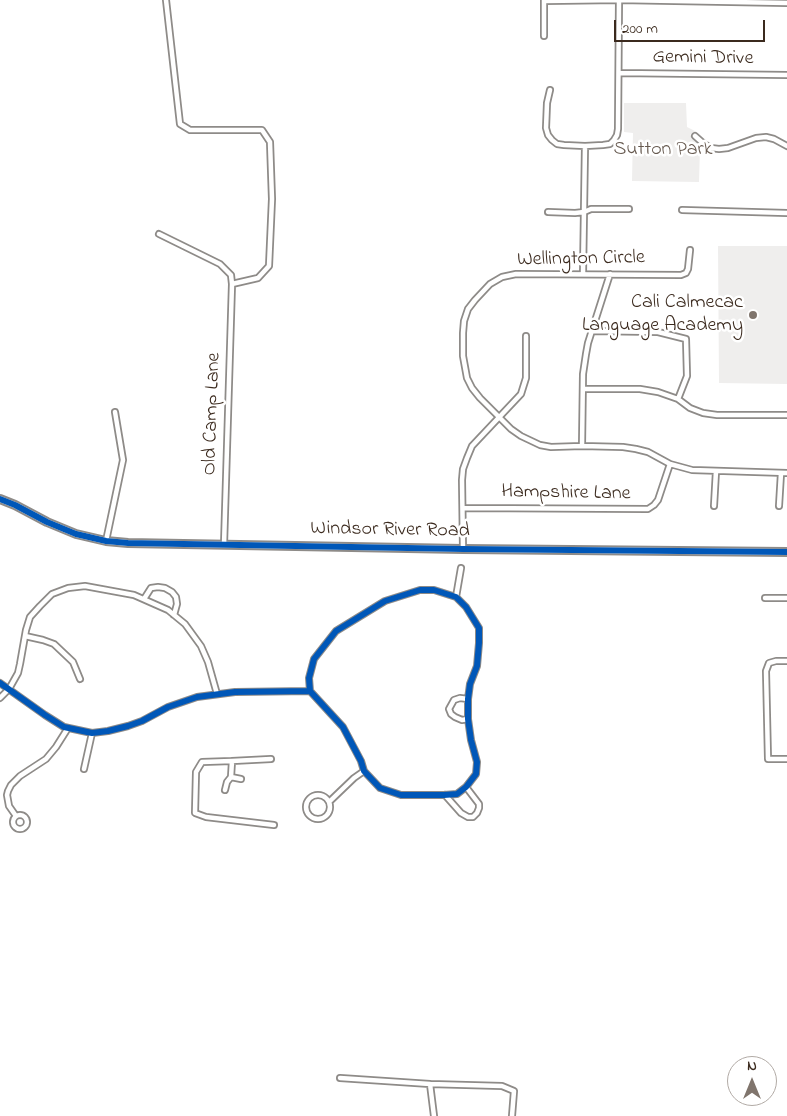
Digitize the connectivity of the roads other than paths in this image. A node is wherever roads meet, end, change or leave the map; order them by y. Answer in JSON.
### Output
{"nodes":[{"id":1,"x":166,"y":0,"type":"edge"},
{"id":2,"x":544,"y":0,"type":"edge"},
{"id":3,"x":619,"y":0,"type":"edge"},
{"id":4,"x":787,"y":3,"type":"edge"},
{"id":5,"x":544,"y":36,"type":"dead end"},
{"id":6,"x":619,"y":72,"type":"junction"},
{"id":7,"x":787,"y":75,"type":"edge"},
{"id":8,"x":550,"y":90,"type":"dead end"},
{"id":9,"x":695,"y":136,"type":"dead end"},
{"id":10,"x":585,"y":146,"type":"junction"},
{"id":11,"x":787,"y":146,"type":"edge"},
{"id":12,"x":629,"y":209,"type":"dead end"},
{"id":13,"x":682,"y":210,"type":"dead end"},
{"id":14,"x":548,"y":212,"type":"dead end"},
{"id":15,"x":584,"y":212,"type":"junction"},
{"id":16,"x":787,"y":213,"type":"edge"},
{"id":17,"x":159,"y":234,"type":"dead end"},
{"id":18,"x":690,"y":250,"type":"dead end"},
{"id":19,"x":584,"y":274,"type":"junction"},
{"id":20,"x":610,"y":274,"type":"junction"},
{"id":21,"x":232,"y":284,"type":"junction"},
{"id":22,"x":591,"y":331,"type":"junction"},
{"id":23,"x":526,"y":336,"type":"dead end"},
{"id":24,"x":583,"y":390,"type":"junction"},
{"id":25,"x":678,"y":399,"type":"junction"},
{"id":26,"x":115,"y":412,"type":"dead end"},
{"id":27,"x":787,"y":415,"type":"edge"},
{"id":28,"x":500,"y":418,"type":"junction"},
{"id":29,"x":582,"y":446,"type":"junction"},
{"id":30,"x":670,"y":464,"type":"junction"},
{"id":31,"x":716,"y":471,"type":"junction"},
{"id":32,"x":780,"y":472,"type":"junction"},
{"id":33,"x":787,"y":472,"type":"edge"},
{"id":34,"x":0,"y":499,"type":"edge"},
{"id":35,"x":714,"y":506,"type":"dead end"},
{"id":36,"x":779,"y":506,"type":"dead end"},
{"id":37,"x":463,"y":508,"type":"junction"},
{"id":38,"x":106,"y":541,"type":"junction"},
{"id":39,"x":224,"y":545,"type":"junction"},
{"id":40,"x":463,"y":549,"type":"junction"},
{"id":41,"x":787,"y":552,"type":"edge"},
{"id":42,"x":461,"y":568,"type":"dead end"},
{"id":43,"x":456,"y":597,"type":"junction"},
{"id":44,"x":765,"y":598,"type":"dead end"},
{"id":45,"x":787,"y":598,"type":"edge"},
{"id":46,"x":144,"y":599,"type":"junction"},
{"id":47,"x":174,"y":615,"type":"junction"},
{"id":48,"x":25,"y":636,"type":"junction"},
{"id":49,"x":787,"y":661,"type":"edge"},
{"id":50,"x":80,"y":679,"type":"dead end"},
{"id":51,"x":0,"y":683,"type":"edge"},
{"id":52,"x":9,"y":689,"type":"junction"},
{"id":53,"x":310,"y":691,"type":"junction"},
{"id":54,"x":217,"y":694,"type":"junction"},
{"id":55,"x":0,"y":698,"type":"edge"},
{"id":56,"x":468,"y":699,"type":"junction"},
{"id":57,"x":468,"y":719,"type":"junction"},
{"id":58,"x":68,"y":728,"type":"junction"},
{"id":59,"x":92,"y":733,"type":"junction"},
{"id":60,"x":271,"y":758,"type":"dead end"},
{"id":61,"x":787,"y":759,"type":"edge"},
{"id":62,"x":232,"y":762,"type":"junction"},
{"id":63,"x":84,"y":769,"type":"dead end"},
{"id":64,"x":364,"y":771,"type":"junction"},
{"id":65,"x":231,"y":777,"type":"junction"},
{"id":66,"x":241,"y":779,"type":"dead end"},
{"id":67,"x":466,"y":788,"type":"junction"},
{"id":68,"x":225,"y":790,"type":"dead end"},
{"id":69,"x":0,"y":793,"type":"edge"},
{"id":70,"x":445,"y":795,"type":"junction"},
{"id":71,"x":7,"y":796,"type":"junction"},
{"id":72,"x":329,"y":802,"type":"junction"},
{"id":73,"x":16,"y":816,"type":"dead end"},
{"id":74,"x":274,"y":826,"type":"dead end"},
{"id":75,"x":340,"y":1078,"type":"dead end"},
{"id":76,"x":430,"y":1084,"type":"junction"},
{"id":77,"x":434,"y":1116,"type":"edge"},
{"id":78,"x":512,"y":1116,"type":"edge"}],
"edges":[{"from":1,"to":21,"type":"street"},
{"from":2,"to":3,"type":"street"},
{"from":2,"to":5,"type":"street"},
{"from":3,"to":4,"type":"street"},
{"from":3,"to":6,"type":"street"},
{"from":6,"to":7,"type":"street","name":"Gemini Drive"},
{"from":6,"to":10,"type":"street"},
{"from":8,"to":10,"type":"street"},
{"from":9,"to":11,"type":"street"},
{"from":10,"to":15,"type":"street"},
{"from":12,"to":15,"type":"street"},
{"from":13,"to":16,"type":"street"},
{"from":14,"to":15,"type":"street"},
{"from":15,"to":19,"type":"street"},
{"from":17,"to":21,"type":"street"},
{"from":18,"to":20,"type":"street","name":"Wellington Circle"},
{"from":19,"to":20,"type":"street","name":"Wellington Circle"},
{"from":19,"to":28,"type":"street","name":"Wellington Circle"},
{"from":20,"to":22,"type":"street"},
{"from":21,"to":39,"type":"street","name":"Old Camp Lane"},
{"from":22,"to":24,"type":"street"},
{"from":22,"to":25,"type":"street"},
{"from":23,"to":28,"type":"street"},
{"from":24,"to":25,"type":"street"},
{"from":24,"to":29,"type":"street"},
{"from":25,"to":27,"type":"street"},
{"from":26,"to":38,"type":"street"},
{"from":28,"to":29,"type":"street","name":"Wellington Circle"},
{"from":28,"to":37,"type":"street"},
{"from":29,"to":30,"type":"street","name":"Wellington Circle"},
{"from":30,"to":31,"type":"street","name":"Wellington Circle"},
{"from":30,"to":37,"type":"street","name":"Hampshire Lane"},
{"from":31,"to":32,"type":"street","name":"Wellington Circle"},
{"from":31,"to":35,"type":"street"},
{"from":32,"to":33,"type":"street","name":"Wellington Circle"},
{"from":32,"to":36,"type":"street"},
{"from":34,"to":38,"type":"main road","name":"Windsor River Road"},
{"from":37,"to":40,"type":"street"},
{"from":38,"to":39,"type":"main road","name":"Windsor River Road"},
{"from":39,"to":40,"type":"main road","name":"Windsor River Road"},
{"from":40,"to":41,"type":"main road","name":"Windsor River Road"},
{"from":42,"to":43,"type":"street"},
{"from":43,"to":53,"type":"street"},
{"from":43,"to":56,"type":"street"},
{"from":44,"to":45,"type":"street"},
{"from":46,"to":47,"type":"street"},
{"from":46,"to":47,"type":"street"},
{"from":46,"to":48,"type":"street"},
{"from":47,"to":54,"type":"street"},
{"from":48,"to":50,"type":"street"},
{"from":48,"to":52,"type":"street"},
{"from":49,"to":61,"type":"street"},
{"from":51,"to":52,"type":"street"},
{"from":52,"to":55,"type":"street"},
{"from":52,"to":58,"type":"street"},
{"from":53,"to":54,"type":"street"},
{"from":53,"to":64,"type":"street"},
{"from":54,"to":59,"type":"street"},
{"from":56,"to":57,"type":"street"},
{"from":56,"to":57,"type":"street"},
{"from":57,"to":67,"type":"street"},
{"from":58,"to":59,"type":"street"},
{"from":58,"to":71,"type":"street"},
{"from":59,"to":63,"type":"street"},
{"from":60,"to":62,"type":"street"},
{"from":62,"to":65,"type":"street"},
{"from":62,"to":74,"type":"street"},
{"from":64,"to":70,"type":"street"},
{"from":64,"to":72,"type":"street"},
{"from":65,"to":66,"type":"street"},
{"from":65,"to":68,"type":"street"},
{"from":67,"to":70,"type":"street"},
{"from":67,"to":70,"type":"street"},
{"from":69,"to":71,"type":"street"},
{"from":71,"to":73,"type":"street"},
{"from":72,"to":72,"type":"street"},
{"from":75,"to":76,"type":"street"},
{"from":76,"to":77,"type":"street"},
{"from":76,"to":78,"type":"street"}]}
